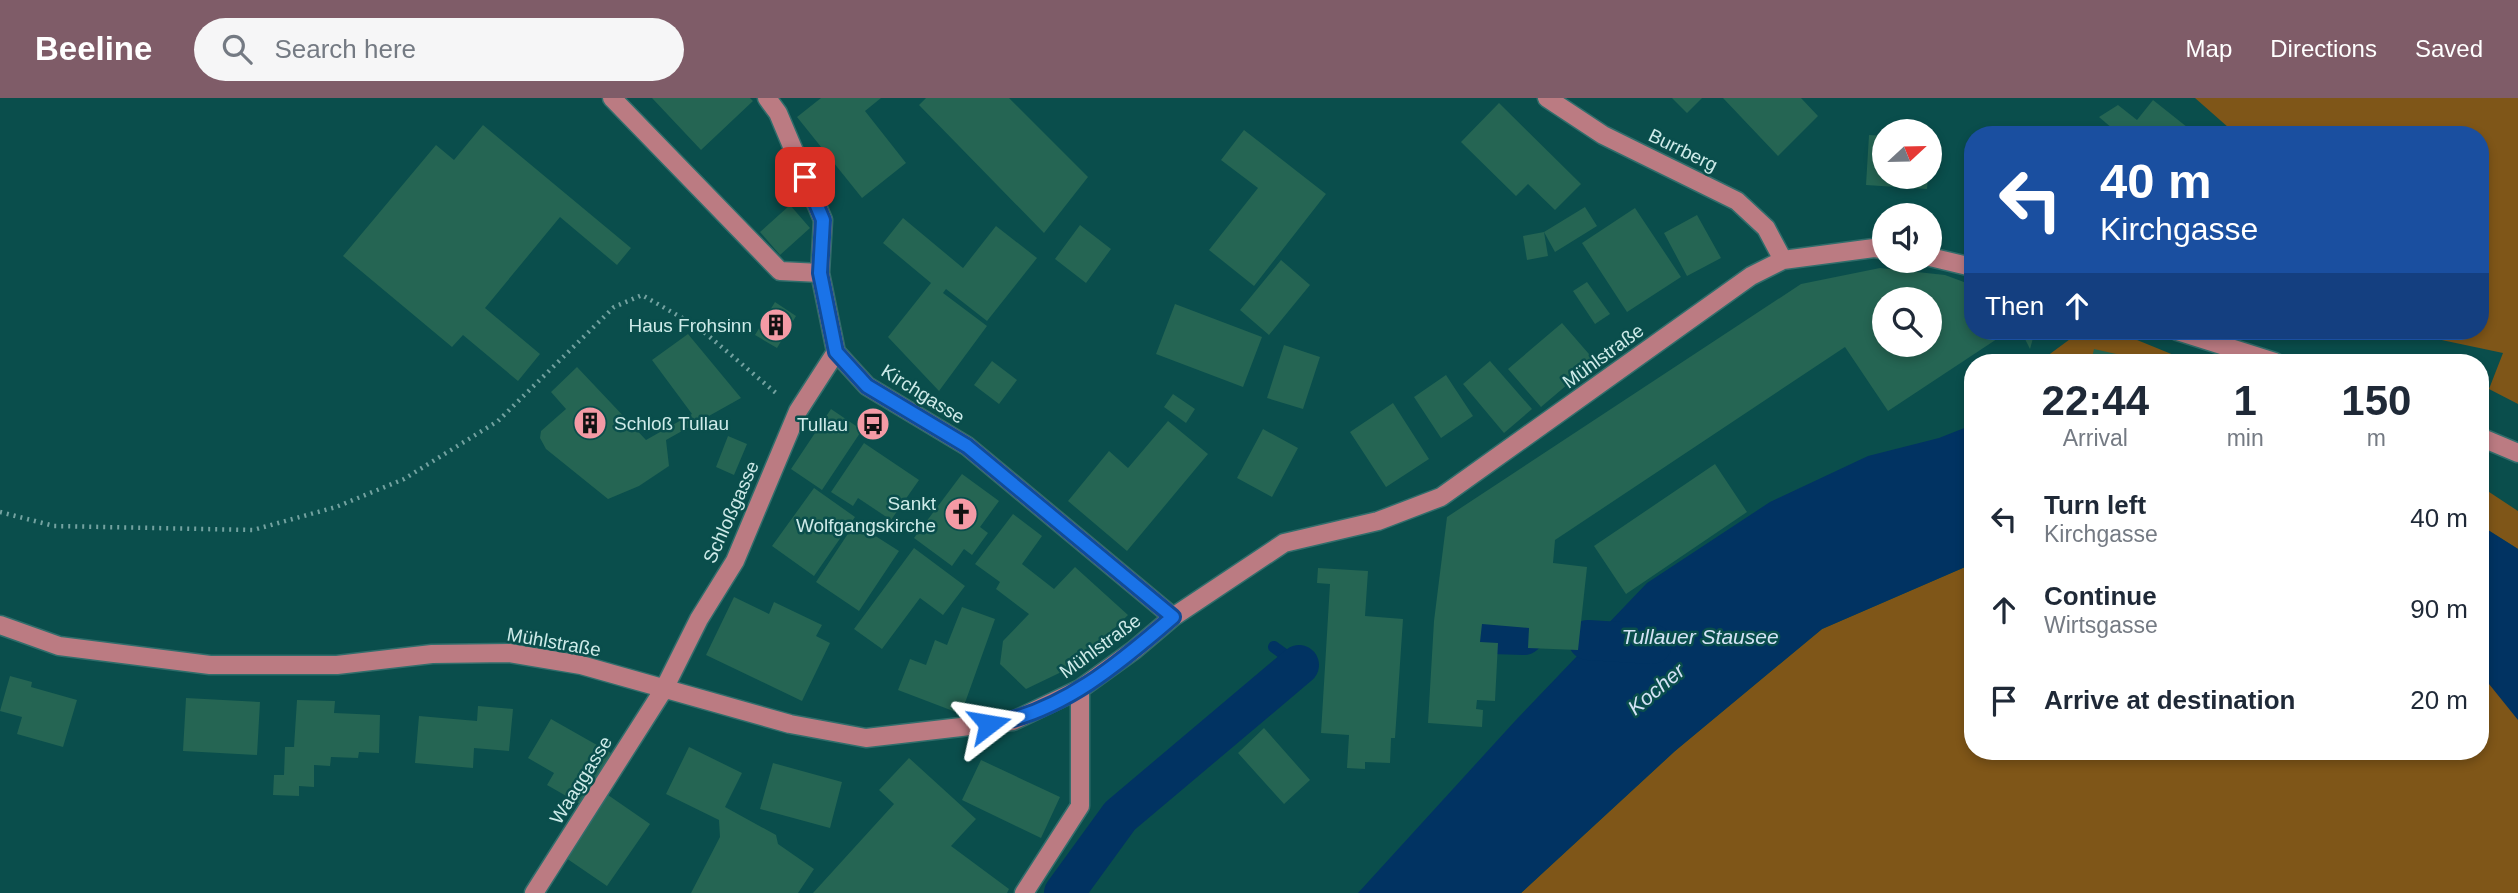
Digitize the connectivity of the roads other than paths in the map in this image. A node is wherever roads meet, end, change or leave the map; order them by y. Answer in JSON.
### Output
{"nodes":[{"id":1,"x":612,"y":98,"type":"edge"},
{"id":2,"x":767,"y":98,"type":"edge"},
{"id":3,"x":1547,"y":98,"type":"edge"},
{"id":4,"x":1872,"y":248,"type":"edge"},
{"id":5,"x":1783,"y":260,"type":"junction"},
{"id":6,"x":1942,"y":260,"type":"edge"},
{"id":7,"x":1964,"y":265,"type":"edge"},
{"id":8,"x":820,"y":273,"type":"junction"},
{"id":9,"x":2205,"y":340,"type":"edge"},
{"id":10,"x":836,"y":352,"type":"junction"},
{"id":11,"x":2250,"y":354,"type":"edge"},
{"id":12,"x":2489,"y":442,"type":"edge"},
{"id":13,"x":2518,"y":453,"type":"edge"},
{"id":14,"x":1173,"y":617,"type":"junction"},
{"id":15,"x":0,"y":625,"type":"edge"},
{"id":16,"x":664,"y":689,"type":"junction"},
{"id":17,"x":1080,"y":689,"type":"junction"},
{"id":18,"x":534,"y":893,"type":"edge"},
{"id":19,"x":1024,"y":893,"type":"edge"}],
"edges":[{"from":1,"to":8,"type":"street"},
{"from":2,"to":8,"type":"street"},
{"from":3,"to":5,"type":"street","name":"Burrberg"},
{"from":4,"to":5,"type":"street","name":"Mühlstraße"},
{"from":5,"to":14,"type":"street","name":"Mühlstraße"},
{"from":6,"to":7,"type":"street"},
{"from":8,"to":10,"type":"street"},
{"from":9,"to":11,"type":"street"},
{"from":10,"to":14,"type":"street","name":"Kirchgasse"},
{"from":10,"to":16,"type":"street","name":"Schloßgasse"},
{"from":12,"to":13,"type":"street"},
{"from":14,"to":17,"type":"street","name":"Mühlstraße"},
{"from":15,"to":16,"type":"street","name":"Mühlstraße"},
{"from":16,"to":17,"type":"street","name":"Mühlstraße"},
{"from":16,"to":18,"type":"street","name":"Waaggasse"},
{"from":17,"to":19,"type":"street"}]}
